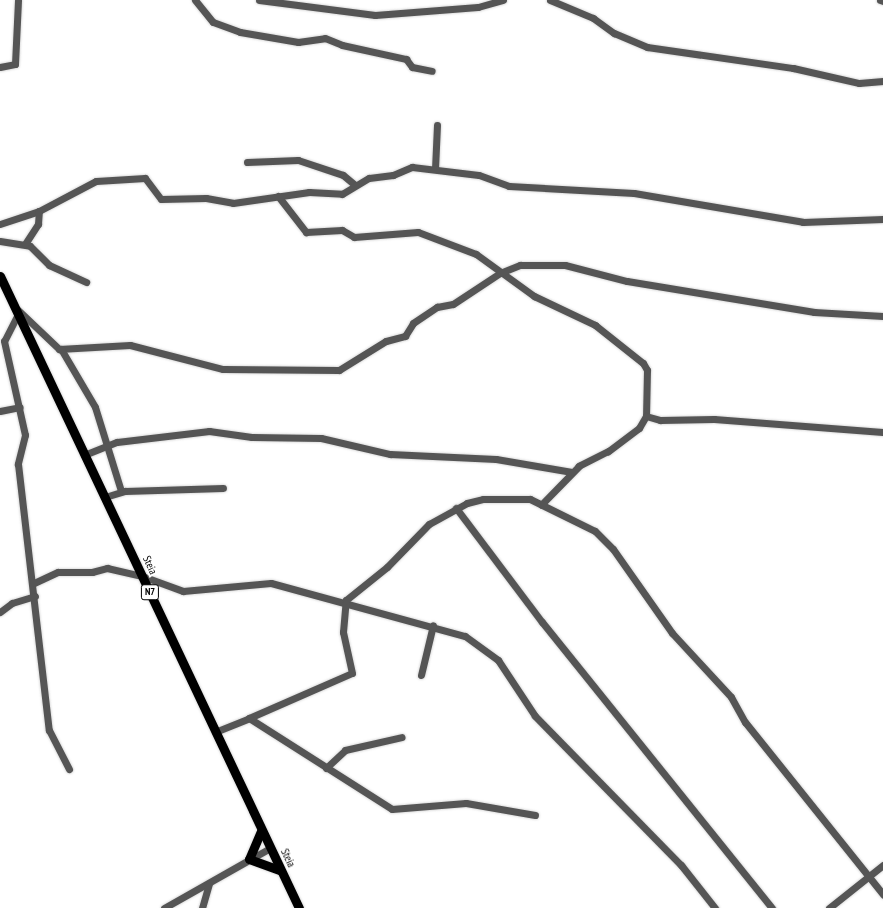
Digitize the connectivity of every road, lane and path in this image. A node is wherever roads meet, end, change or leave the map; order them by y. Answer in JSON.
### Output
{"nodes":[{"id":1,"x":18,"y":0,"type":"edge"},
{"id":2,"x":195,"y":0,"type":"edge"},
{"id":3,"x":259,"y":0,"type":"edge"},
{"id":4,"x":503,"y":0,"type":"edge"},
{"id":5,"x":550,"y":0,"type":"edge"},
{"id":6,"x":0,"y":67,"type":"edge"},
{"id":7,"x":432,"y":71,"type":"dead end"},
{"id":8,"x":883,"y":81,"type":"edge"},
{"id":9,"x":437,"y":125,"type":"dead end"},
{"id":10,"x":247,"y":162,"type":"dead end"},
{"id":11,"x":435,"y":169,"type":"junction"},
{"id":12,"x":355,"y":185,"type":"junction"},
{"id":13,"x":278,"y":196,"type":"junction"},
{"id":14,"x":39,"y":211,"type":"junction"},
{"id":15,"x":883,"y":219,"type":"edge"},
{"id":16,"x":0,"y":224,"type":"edge"},
{"id":17,"x":0,"y":241,"type":"edge"},
{"id":18,"x":25,"y":244,"type":"junction"},
{"id":19,"x":500,"y":273,"type":"junction"},
{"id":20,"x":0,"y":276,"type":"edge"},
{"id":21,"x":86,"y":282,"type":"dead end"},
{"id":22,"x":16,"y":310,"type":"junction"},
{"id":23,"x":883,"y":316,"type":"edge"},
{"id":24,"x":61,"y":349,"type":"junction"},
{"id":25,"x":20,"y":407,"type":"junction"},
{"id":26,"x":0,"y":411,"type":"edge"},
{"id":27,"x":646,"y":416,"type":"junction"},
{"id":28,"x":883,"y":432,"type":"edge"},
{"id":29,"x":106,"y":446,"type":"junction"},
{"id":30,"x":84,"y":455,"type":"junction"},
{"id":31,"x":572,"y":472,"type":"junction"},
{"id":32,"x":223,"y":488,"type":"dead end"},
{"id":33,"x":121,"y":491,"type":"junction"},
{"id":34,"x":104,"y":497,"type":"junction"},
{"id":35,"x":541,"y":505,"type":"junction"},
{"id":36,"x":456,"y":508,"type":"junction"},
{"id":37,"x":142,"y":576,"type":"junction"},
{"id":38,"x":34,"y":583,"type":"junction"},
{"id":39,"x":35,"y":596,"type":"junction"},
{"id":40,"x":345,"y":604,"type":"junction"},
{"id":41,"x":0,"y":612,"type":"edge"},
{"id":42,"x":433,"y":625,"type":"junction"},
{"id":43,"x":421,"y":675,"type":"dead end"},
{"id":44,"x":249,"y":718,"type":"junction"},
{"id":45,"x":215,"y":732,"type":"junction"},
{"id":46,"x":402,"y":736,"type":"dead end"},
{"id":47,"x":326,"y":768,"type":"junction"},
{"id":48,"x":69,"y":769,"type":"dead end"},
{"id":49,"x":535,"y":815,"type":"dead end"},
{"id":50,"x":260,"y":831,"type":"junction"},
{"id":51,"x":270,"y":848,"type":"junction"},
{"id":52,"x":249,"y":860,"type":"junction"},
{"id":53,"x":883,"y":865,"type":"edge"},
{"id":54,"x":280,"y":870,"type":"junction"},
{"id":55,"x":868,"y":876,"type":"junction"},
{"id":56,"x":209,"y":883,"type":"junction"},
{"id":57,"x":883,"y":894,"type":"edge"},
{"id":58,"x":164,"y":908,"type":"edge"},
{"id":59,"x":202,"y":908,"type":"edge"},
{"id":60,"x":299,"y":908,"type":"edge"},
{"id":61,"x":715,"y":908,"type":"edge"},
{"id":62,"x":772,"y":908,"type":"edge"},
{"id":63,"x":829,"y":908,"type":"edge"}],
"edges":[{"from":1,"to":6,"type":"street"},
{"from":2,"to":7,"type":"street"},
{"from":3,"to":4,"type":"street"},
{"from":5,"to":8,"type":"street"},
{"from":9,"to":11,"type":"street"},
{"from":10,"to":12,"type":"street"},
{"from":11,"to":12,"type":"street"},
{"from":11,"to":15,"type":"street"},
{"from":12,"to":13,"type":"street"},
{"from":13,"to":14,"type":"street"},
{"from":13,"to":19,"type":"street"},
{"from":14,"to":16,"type":"street"},
{"from":14,"to":18,"type":"street"},
{"from":17,"to":18,"type":"street"},
{"from":18,"to":21,"type":"street"},
{"from":19,"to":23,"type":"street"},
{"from":19,"to":24,"type":"street"},
{"from":19,"to":27,"type":"street"},
{"from":20,"to":22,"type":"main road","name":"Steia","number":"N7"},
{"from":22,"to":24,"type":"street"},
{"from":22,"to":25,"type":"street"},
{"from":22,"to":30,"type":"main road","name":"Steia","number":"N7"},
{"from":24,"to":29,"type":"street"},
{"from":25,"to":26,"type":"street"},
{"from":25,"to":38,"type":"street"},
{"from":27,"to":28,"type":"street"},
{"from":27,"to":31,"type":"street"},
{"from":29,"to":30,"type":"street"},
{"from":29,"to":31,"type":"street"},
{"from":29,"to":33,"type":"street"},
{"from":30,"to":34,"type":"main road","name":"Steia","number":"N7"},
{"from":31,"to":35,"type":"street"},
{"from":32,"to":33,"type":"street"},
{"from":33,"to":34,"type":"street"},
{"from":34,"to":37,"type":"main road","name":"Steia","number":"N7"},
{"from":35,"to":36,"type":"street"},
{"from":35,"to":55,"type":"street"},
{"from":36,"to":40,"type":"street"},
{"from":36,"to":62,"type":"street"},
{"from":37,"to":38,"type":"street"},
{"from":37,"to":40,"type":"street"},
{"from":37,"to":45,"type":"main road","name":"Steia","number":"N7"},
{"from":38,"to":39,"type":"street"},
{"from":39,"to":41,"type":"street"},
{"from":39,"to":48,"type":"street"},
{"from":40,"to":42,"type":"street"},
{"from":40,"to":44,"type":"street"},
{"from":42,"to":43,"type":"street"},
{"from":42,"to":61,"type":"street"},
{"from":44,"to":45,"type":"street"},
{"from":44,"to":47,"type":"street"},
{"from":45,"to":50,"type":"main road","name":"Steia","number":"N7"},
{"from":46,"to":47,"type":"street"},
{"from":47,"to":49,"type":"street"},
{"from":50,"to":51,"type":"main road","name":"Steia","number":"N7"},
{"from":50,"to":52,"type":"main road"},
{"from":51,"to":52,"type":"street"},
{"from":51,"to":54,"type":"main road","name":"Steia","number":"N7"},
{"from":52,"to":54,"type":"main road"},
{"from":52,"to":56,"type":"street"},
{"from":53,"to":55,"type":"street"},
{"from":54,"to":60,"type":"main road","name":"Steia","number":"N7"},
{"from":55,"to":57,"type":"street"},
{"from":55,"to":63,"type":"street"},
{"from":56,"to":58,"type":"street"},
{"from":56,"to":59,"type":"street"}]}
